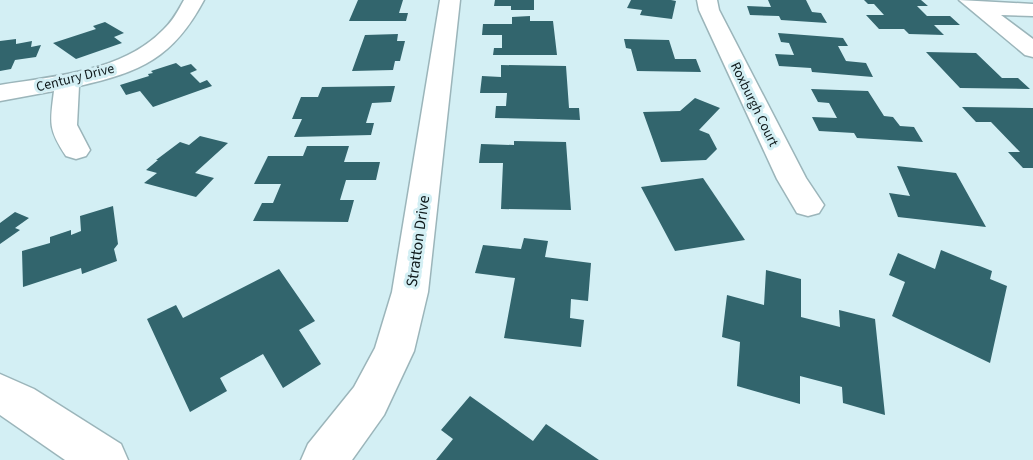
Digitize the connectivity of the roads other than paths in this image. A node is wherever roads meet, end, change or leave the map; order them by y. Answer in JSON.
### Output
{"nodes":[{"id":1,"x":194,"y":0,"type":"edge"},
{"id":2,"x":450,"y":0,"type":"edge"},
{"id":3,"x":707,"y":0,"type":"edge"},
{"id":4,"x":974,"y":4,"type":"edge"},
{"id":5,"x":1033,"y":10,"type":"edge"},
{"id":6,"x":1033,"y":50,"type":"edge"},
{"id":7,"x":67,"y":81,"type":"junction"},
{"id":8,"x":0,"y":93,"type":"edge"},
{"id":9,"x":76,"y":150,"type":"dead end"},
{"id":10,"x":808,"y":205,"type":"dead end"},
{"id":11,"x":0,"y":393,"type":"edge"},
{"id":12,"x":105,"y":460,"type":"edge"},
{"id":13,"x":324,"y":460,"type":"edge"}],
"edges":[{"from":1,"to":7,"type":"street","name":"Century Drive"},
{"from":2,"to":13,"type":"street","name":"Stratton Drive"},
{"from":3,"to":10,"type":"street","name":"Roxburgh Court"},
{"from":4,"to":5,"type":"street"},
{"from":4,"to":6,"type":"street"},
{"from":7,"to":8,"type":"street","name":"Century Drive"},
{"from":7,"to":9,"type":"street"},
{"from":11,"to":12,"type":"street"}]}
